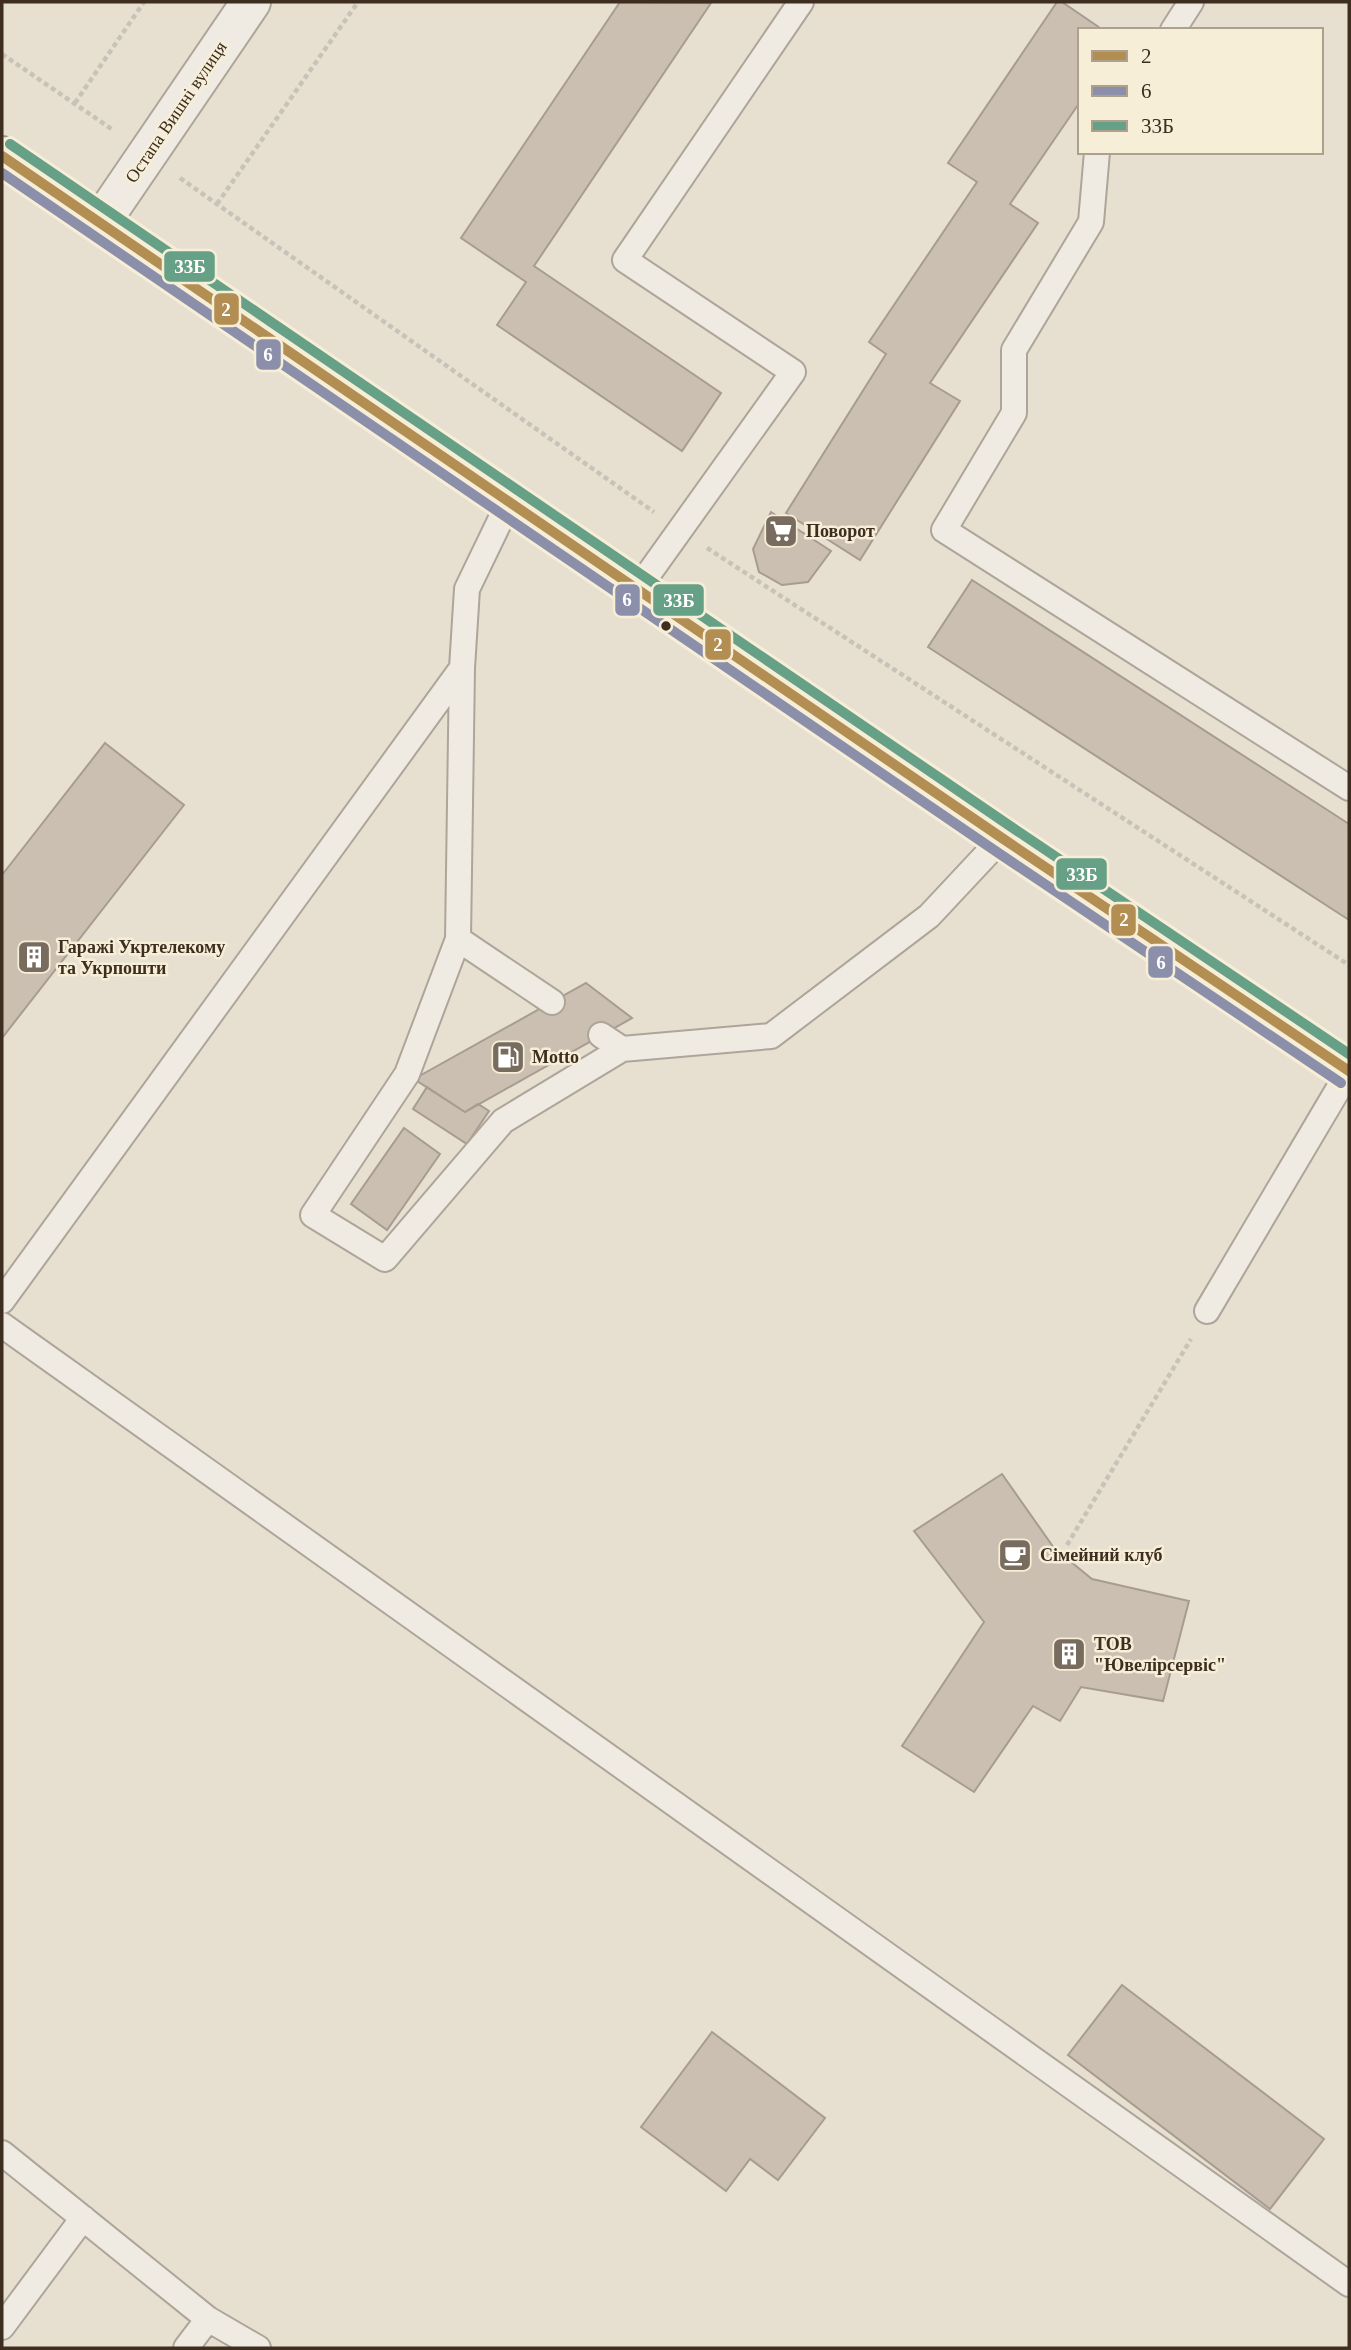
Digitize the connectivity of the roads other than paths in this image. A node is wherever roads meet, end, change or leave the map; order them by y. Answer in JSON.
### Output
{"nodes":[{"id":1,"x":251,"y":2,"type":"edge"},
{"id":2,"x":801,"y":2,"type":"edge"},
{"id":3,"x":1191,"y":2,"type":"edge"},
{"id":4,"x":1174,"y":28,"type":"edge"},
{"id":5,"x":1097,"y":154,"type":"edge"},
{"id":6,"x":2,"y":156,"type":"edge"},
{"id":7,"x":100,"y":222,"type":"junction"},
{"id":8,"x":509,"y":502,"type":"junction"},
{"id":9,"x":637,"y":590,"type":"junction"},
{"id":10,"x":462,"y":668,"type":"junction"},
{"id":11,"x":1349,"y":788,"type":"edge"},
{"id":12,"x":1002,"y":838,"type":"junction"},
{"id":13,"x":458,"y":939,"type":"junction"},
{"id":14,"x":552,"y":1002,"type":"dead end"},
{"id":15,"x":601,"y":1035,"type":"dead end"},
{"id":16,"x":622,"y":1049,"type":"junction"},
{"id":17,"x":1349,"y":1071,"type":"edge"},
{"id":18,"x":2,"y":1301,"type":"edge"},
{"id":19,"x":1207,"y":1311,"type":"road end"},
{"id":20,"x":2,"y":1325,"type":"edge"},
{"id":21,"x":2,"y":2153,"type":"edge"},
{"id":22,"x":83,"y":2218,"type":"junction"},
{"id":23,"x":1349,"y":2284,"type":"edge"},
{"id":24,"x":208,"y":2319,"type":"junction"},
{"id":25,"x":2,"y":2327,"type":"edge"},
{"id":26,"x":186,"y":2348,"type":"edge"},
{"id":27,"x":258,"y":2348,"type":"edge"}],
"edges":[{"from":1,"to":7,"type":"street","name":"Остапа Вишні вулиця"},
{"from":2,"to":9,"type":"lane"},
{"from":3,"to":4,"type":"lane"},
{"from":5,"to":11,"type":"lane"},
{"from":6,"to":7,"type":"street"},
{"from":7,"to":8,"type":"street"},
{"from":8,"to":9,"type":"street"},
{"from":8,"to":10,"type":"lane"},
{"from":9,"to":12,"type":"street"},
{"from":10,"to":13,"type":"lane"},
{"from":10,"to":18,"type":"lane"},
{"from":12,"to":16,"type":"lane"},
{"from":12,"to":17,"type":"street"},
{"from":13,"to":14,"type":"lane"},
{"from":13,"to":16,"type":"lane"},
{"from":15,"to":16,"type":"lane"},
{"from":17,"to":19,"type":"lane"},
{"from":20,"to":23,"type":"lane"},
{"from":21,"to":22,"type":"lane"},
{"from":22,"to":24,"type":"lane"},
{"from":22,"to":25,"type":"lane"},
{"from":24,"to":26,"type":"lane"},
{"from":24,"to":27,"type":"lane"}]}
